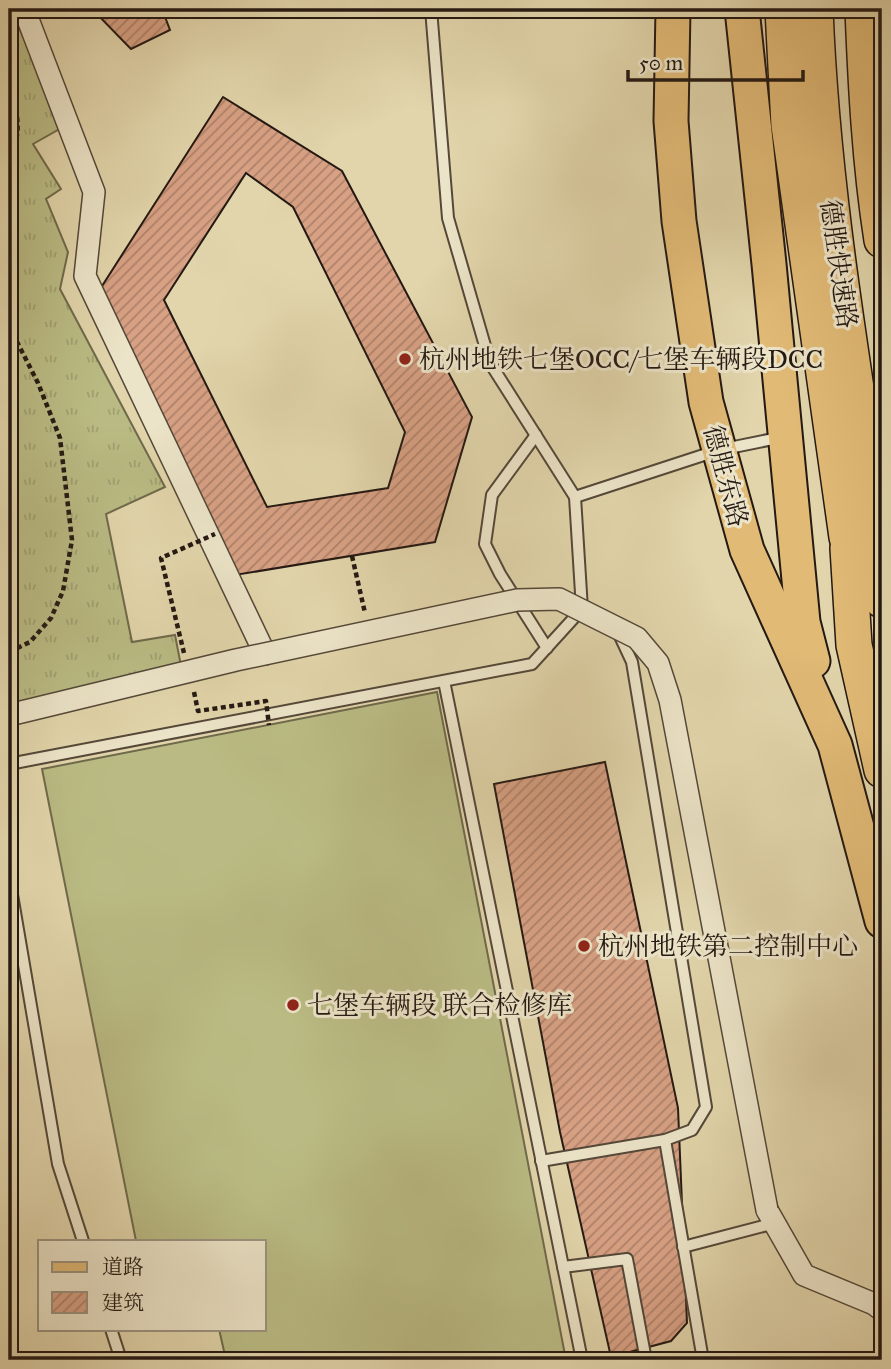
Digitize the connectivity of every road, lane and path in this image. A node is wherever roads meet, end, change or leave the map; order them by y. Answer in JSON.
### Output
{"nodes":[{"id":1,"x":24,"y":9,"type":"edge"},
{"id":2,"x":431,"y":9,"type":"edge"},
{"id":3,"x":673,"y":9,"type":"edge"},
{"id":4,"x":742,"y":9,"type":"edge"},
{"id":5,"x":783,"y":9,"type":"edge"},
{"id":6,"x":815,"y":9,"type":"edge"},
{"id":7,"x":863,"y":9,"type":"edge"},
{"id":8,"x":9,"y":93,"type":"edge"},
{"id":9,"x":9,"y":163,"type":"edge"},
{"id":10,"x":882,"y":240,"type":"edge"},
{"id":11,"x":9,"y":326,"type":"edge"},
{"id":12,"x":536,"y":435,"type":"junction"},
{"id":13,"x":786,"y":437,"type":"junction"},
{"id":14,"x":719,"y":450,"type":"junction"},
{"id":15,"x":575,"y":497,"type":"junction"},
{"id":16,"x":215,"y":534,"type":"dead end"},
{"id":17,"x":847,"y":537,"type":"junction"},
{"id":18,"x":352,"y":556,"type":"dead end"},
{"id":19,"x":882,"y":560,"type":"edge"},
{"id":20,"x":882,"y":600,"type":"edge"},
{"id":21,"x":582,"y":609,"type":"junction"},
{"id":22,"x":369,"y":631,"type":"junction"},
{"id":23,"x":547,"y":648,"type":"junction"},
{"id":24,"x":9,"y":652,"type":"edge"},
{"id":25,"x":265,"y":654,"type":"junction"},
{"id":26,"x":186,"y":660,"type":"dead end"},
{"id":27,"x":444,"y":681,"type":"junction"},
{"id":28,"x":192,"y":685,"type":"dead end"},
{"id":29,"x":9,"y":715,"type":"edge"},
{"id":30,"x":270,"y":725,"type":"dead end"},
{"id":31,"x":835,"y":745,"type":"junction"},
{"id":32,"x":9,"y":764,"type":"edge"},
{"id":33,"x":882,"y":770,"type":"edge"},
{"id":34,"x":9,"y":877,"type":"edge"},
{"id":35,"x":882,"y":921,"type":"edge"},
{"id":36,"x":665,"y":1140,"type":"junction"},
{"id":37,"x":541,"y":1161,"type":"junction"},
{"id":38,"x":771,"y":1217,"type":"junction"},
{"id":39,"x":83,"y":1240,"type":"edge"},
{"id":40,"x":683,"y":1247,"type":"junction"},
{"id":41,"x":563,"y":1267,"type":"junction"},
{"id":42,"x":882,"y":1310,"type":"edge"},
{"id":43,"x":111,"y":1330,"type":"edge"},
{"id":44,"x":121,"y":1360,"type":"edge"},
{"id":45,"x":582,"y":1360,"type":"edge"},
{"id":46,"x":646,"y":1360,"type":"edge"},
{"id":47,"x":703,"y":1360,"type":"edge"}],
"edges":[{"from":1,"to":25,"type":"street"},
{"from":2,"to":12,"type":"lane"},
{"from":3,"to":14,"type":"main road","name":"德胜东路"},
{"from":4,"to":13,"type":"main road"},
{"from":5,"to":17,"type":"highway"},
{"from":6,"to":19,"type":"highway","name":"德胜快速路"},
{"from":7,"to":10,"type":"highway","name":"德胜快速路"},
{"from":8,"to":9,"type":"path"},
{"from":11,"to":24,"type":"path"},
{"from":12,"to":15,"type":"lane"},
{"from":12,"to":23,"type":"lane"},
{"from":13,"to":14,"type":"lane"},
{"from":13,"to":31,"type":"main road"},
{"from":14,"to":15,"type":"lane"},
{"from":14,"to":31,"type":"main road","name":"德胜东路"},
{"from":15,"to":21,"type":"lane"},
{"from":16,"to":26,"type":"path","bridge":true},
{"from":17,"to":20,"type":"highway"},
{"from":17,"to":33,"type":"highway"},
{"from":18,"to":22,"type":"path"},
{"from":21,"to":23,"type":"lane"},
{"from":21,"to":36,"type":"lane"},
{"from":22,"to":25,"type":"street","bridge":true},
{"from":22,"to":38,"type":"street","bridge":true},
{"from":23,"to":27,"type":"lane"},
{"from":25,"to":29,"type":"street","bridge":true},
{"from":27,"to":32,"type":"lane"},
{"from":27,"to":37,"type":"lane"},
{"from":28,"to":30,"type":"path","bridge":true},
{"from":31,"to":35,"type":"main road","name":"德胜东路"},
{"from":34,"to":39,"type":"lane"},
{"from":36,"to":37,"type":"lane"},
{"from":36,"to":40,"type":"lane"},
{"from":37,"to":41,"type":"lane"},
{"from":38,"to":40,"type":"lane"},
{"from":38,"to":42,"type":"street"},
{"from":40,"to":47,"type":"lane"},
{"from":41,"to":45,"type":"lane"},
{"from":41,"to":46,"type":"lane"},
{"from":43,"to":44,"type":"lane"}]}
